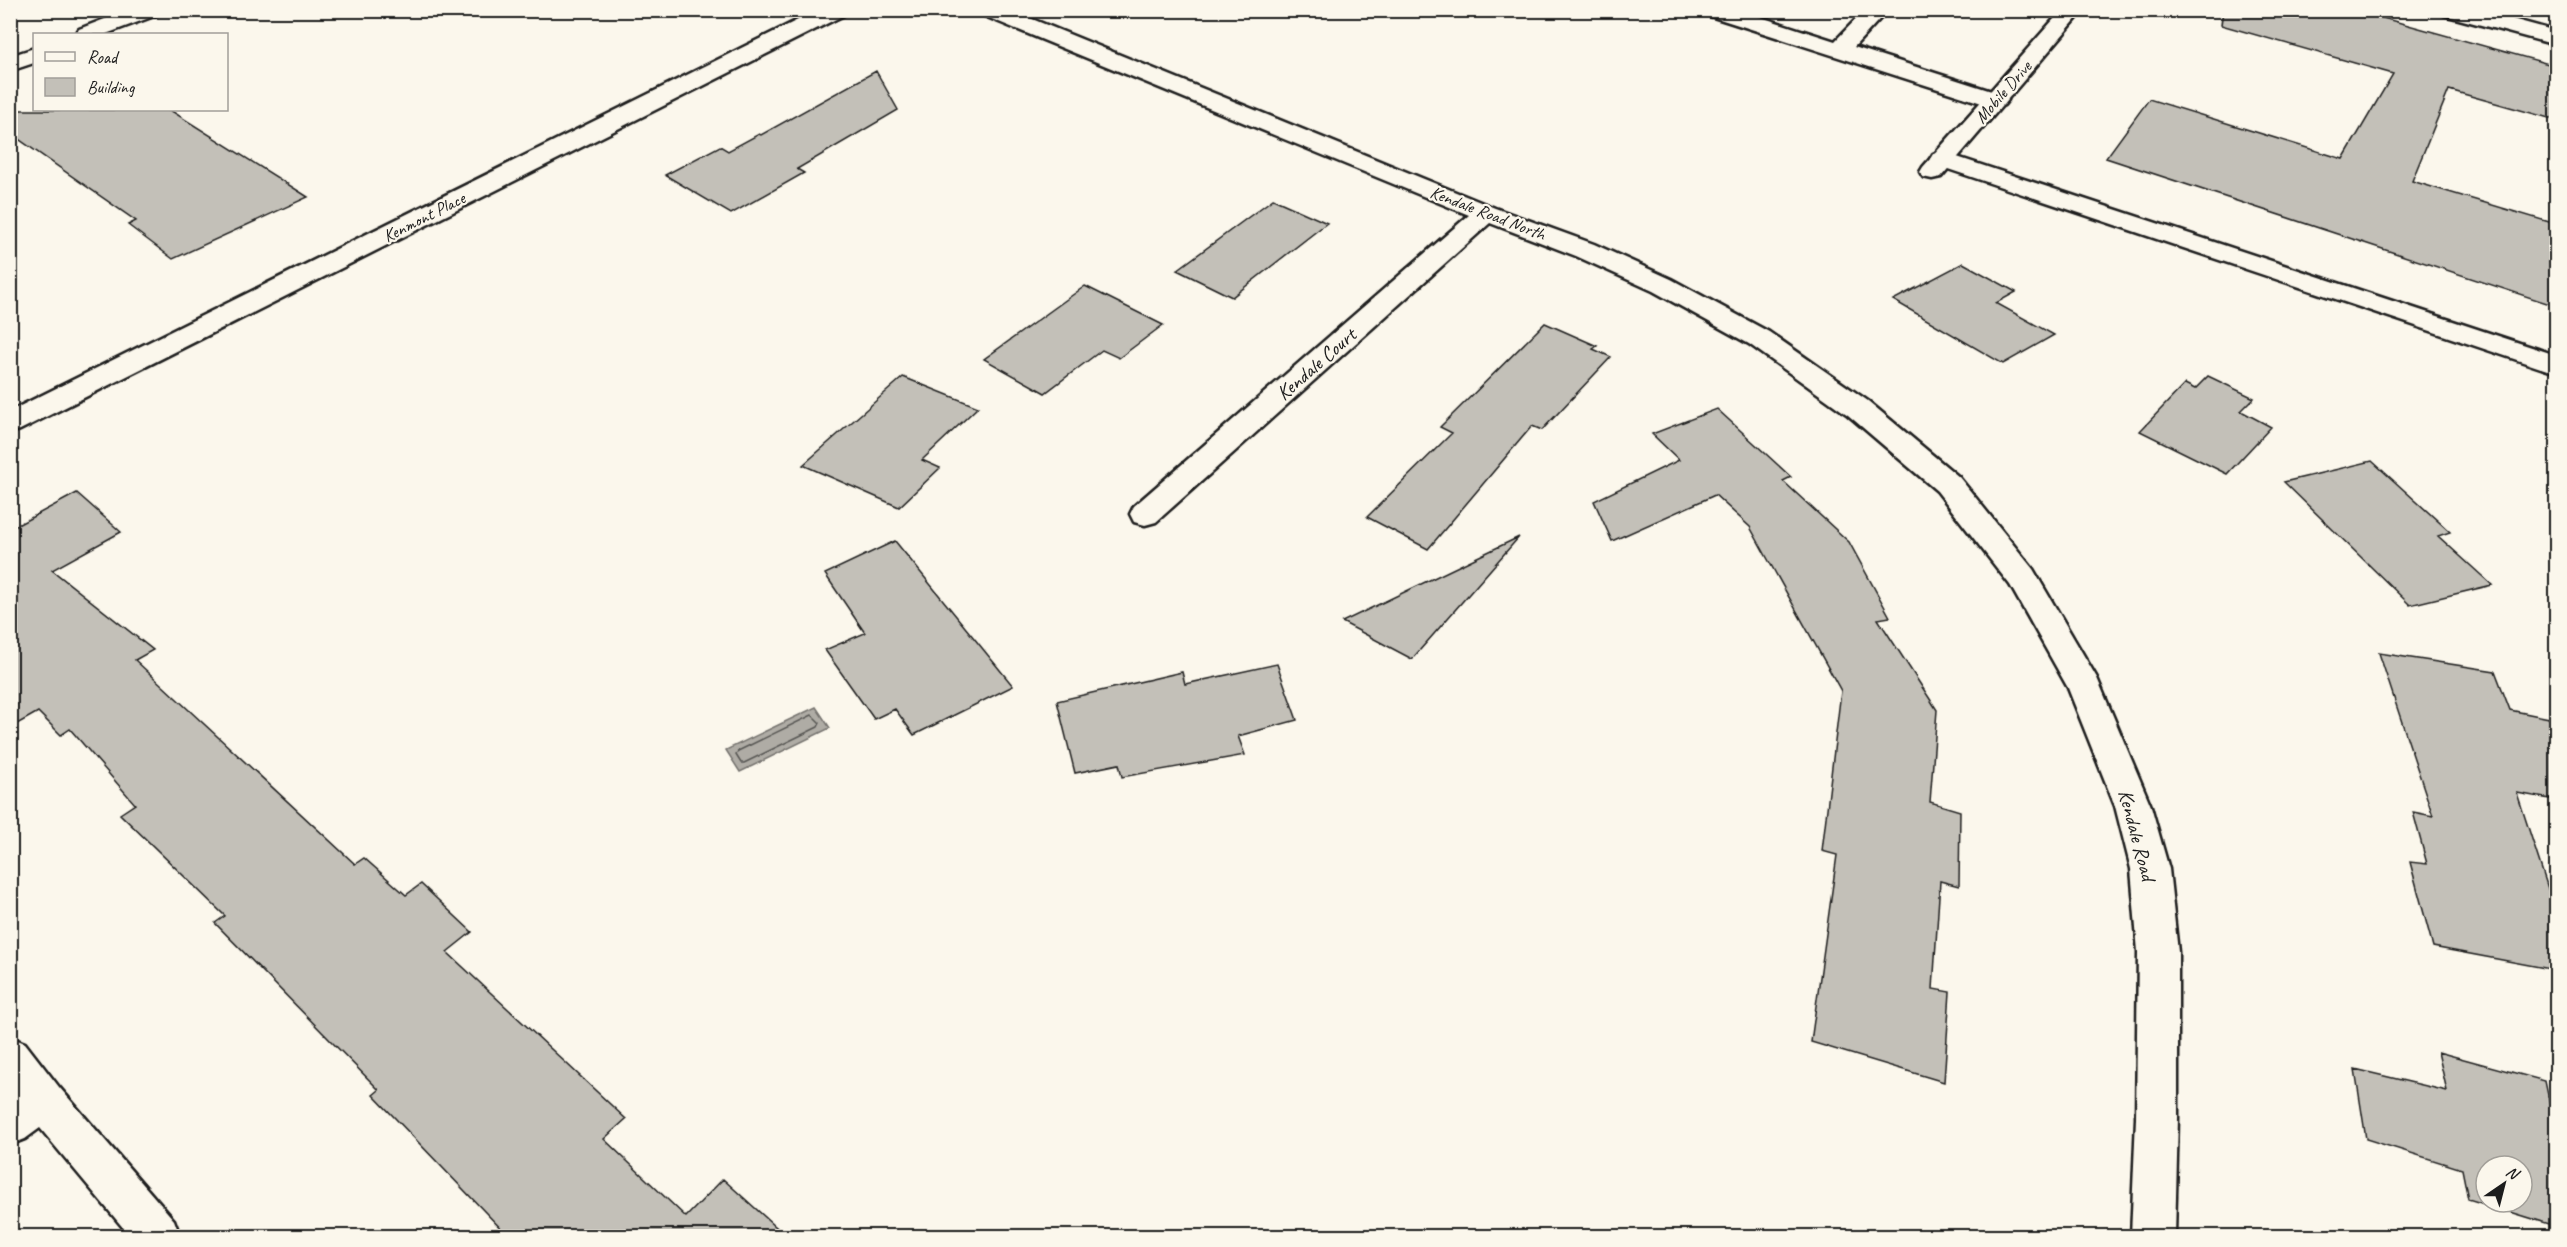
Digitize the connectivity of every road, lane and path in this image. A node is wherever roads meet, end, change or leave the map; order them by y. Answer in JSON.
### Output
{"nodes":[{"id":1,"x":149,"y":10,"type":"edge"},
{"id":2,"x":836,"y":10,"type":"edge"},
{"id":3,"x":990,"y":10,"type":"edge"},
{"id":4,"x":1715,"y":10,"type":"edge"},
{"id":5,"x":1878,"y":10,"type":"edge"},
{"id":6,"x":2074,"y":10,"type":"edge"},
{"id":7,"x":2452,"y":10,"type":"edge"},
{"id":8,"x":90,"y":33,"type":"edge"},
{"id":9,"x":2556,"y":39,"type":"edge"},
{"id":10,"x":1840,"y":49,"type":"junction"},
{"id":11,"x":33,"y":55,"type":"edge"},
{"id":12,"x":10,"y":64,"type":"edge"},
{"id":13,"x":1996,"y":100,"type":"junction"},
{"id":14,"x":1486,"y":213,"type":"junction"},
{"id":15,"x":2556,"y":364,"type":"edge"},
{"id":16,"x":10,"y":423,"type":"edge"},
{"id":17,"x":1948,"y":484,"type":"joint"},
{"id":18,"x":1145,"y":514,"type":"dead end"},
{"id":19,"x":10,"y":1056,"type":"edge"},
{"id":20,"x":44,"y":1101,"type":"junction"},
{"id":21,"x":10,"y":1125,"type":"edge"},
{"id":22,"x":158,"y":1236,"type":"edge"},
{"id":23,"x":2153,"y":1236,"type":"edge"}],
"edges":[{"from":1,"to":8,"type":"street"},
{"from":2,"to":16,"type":"street","name":"Kenmont Place"},
{"from":3,"to":14,"type":"street","name":"Kendale Road North"},
{"from":4,"to":10,"type":"street"},
{"from":5,"to":10,"type":"street"},
{"from":6,"to":13,"type":"street","name":"Mobile Drive"},
{"from":7,"to":9,"type":"street"},
{"from":10,"to":13,"type":"street"},
{"from":11,"to":12,"type":"street"},
{"from":13,"to":15,"type":"street","name":"Mobile Drive"},
{"from":14,"to":17,"type":"street","name":"Kendale Road North"},
{"from":14,"to":18,"type":"street","name":"Kendale Court"},
{"from":17,"to":23,"type":"street","name":"Kendale Road"},
{"from":19,"to":20,"type":"street"},
{"from":20,"to":21,"type":"street"},
{"from":20,"to":22,"type":"street"}]}
